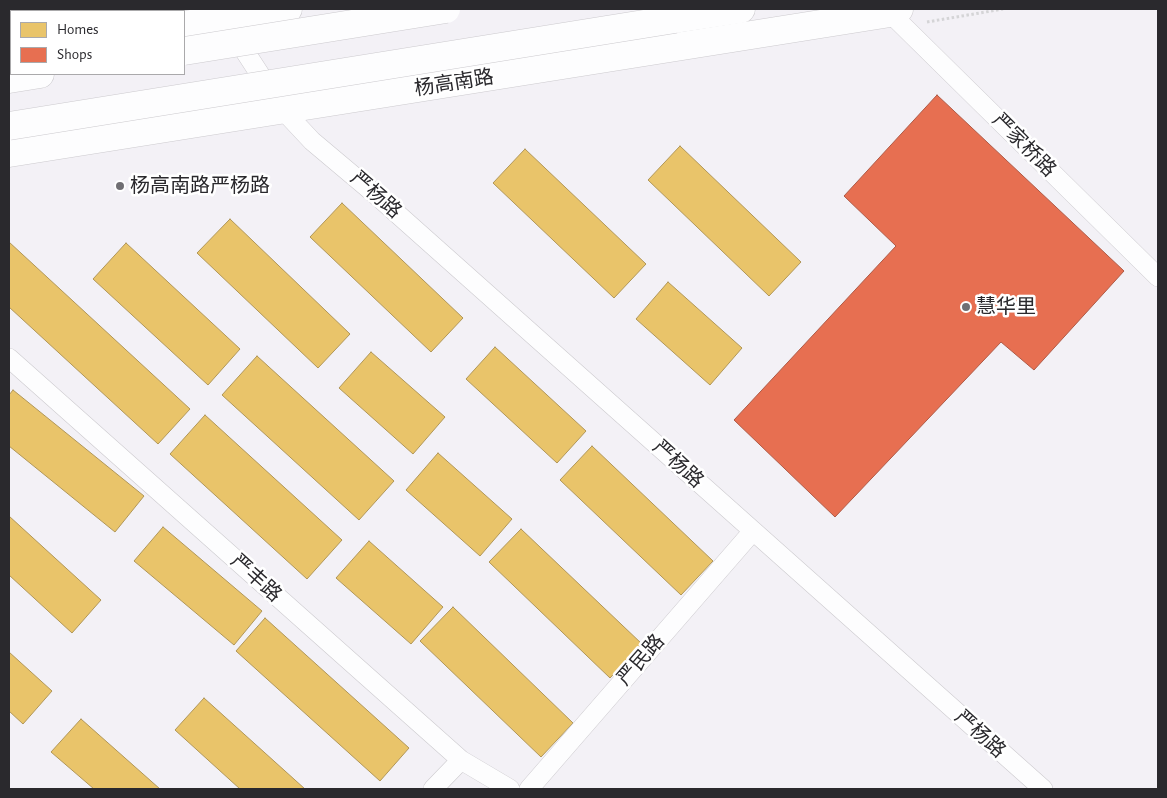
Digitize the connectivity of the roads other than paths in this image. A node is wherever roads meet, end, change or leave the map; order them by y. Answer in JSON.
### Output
{"nodes":[{"id":1,"x":288,"y":9,"type":"edge"},
{"id":2,"x":446,"y":9,"type":"edge"},
{"id":3,"x":741,"y":9,"type":"edge"},
{"id":4,"x":894,"y":11,"type":"edge"},
{"id":5,"x":224,"y":19,"type":"junction"},
{"id":6,"x":185,"y":25,"type":"edge"},
{"id":7,"x":185,"y":51,"type":"edge"},
{"id":8,"x":34,"y":75,"type":"edge"},
{"id":9,"x":9,"y":79,"type":"edge"},
{"id":10,"x":283,"y":110,"type":"junction"},
{"id":11,"x":9,"y":126,"type":"edge"},
{"id":12,"x":9,"y":154,"type":"edge"},
{"id":13,"x":1158,"y":277,"type":"edge"},
{"id":14,"x":9,"y":358,"type":"edge"},
{"id":15,"x":753,"y":531,"type":"junction"},
{"id":16,"x":461,"y":760,"type":"junction"},
{"id":17,"x":433,"y":789,"type":"edge"},
{"id":18,"x":510,"y":789,"type":"edge"},
{"id":19,"x":529,"y":789,"type":"edge"},
{"id":20,"x":1043,"y":789,"type":"edge"}],
"edges":[{"from":1,"to":5,"type":"main road"},
{"from":2,"to":7,"type":"main road","bridge":true},
{"from":3,"to":11,"type":"main road","name":"杨高南路","bridge":true},
{"from":4,"to":10,"type":"main road","name":"杨高南路"},
{"from":4,"to":13,"type":"street","name":"严家桥路"},
{"from":5,"to":6,"type":"main road"},
{"from":5,"to":10,"type":"street","name":"严杨路"},
{"from":8,"to":9,"type":"main road"},
{"from":10,"to":12,"type":"main road","name":"杨高南路"},
{"from":10,"to":15,"type":"street","name":"严杨路"},
{"from":14,"to":16,"type":"street","name":"严丰路"},
{"from":15,"to":19,"type":"street","name":"严民路"},
{"from":15,"to":20,"type":"street","name":"严杨路"},
{"from":16,"to":17,"type":"street"},
{"from":16,"to":18,"type":"street","name":"严丰路"}]}
